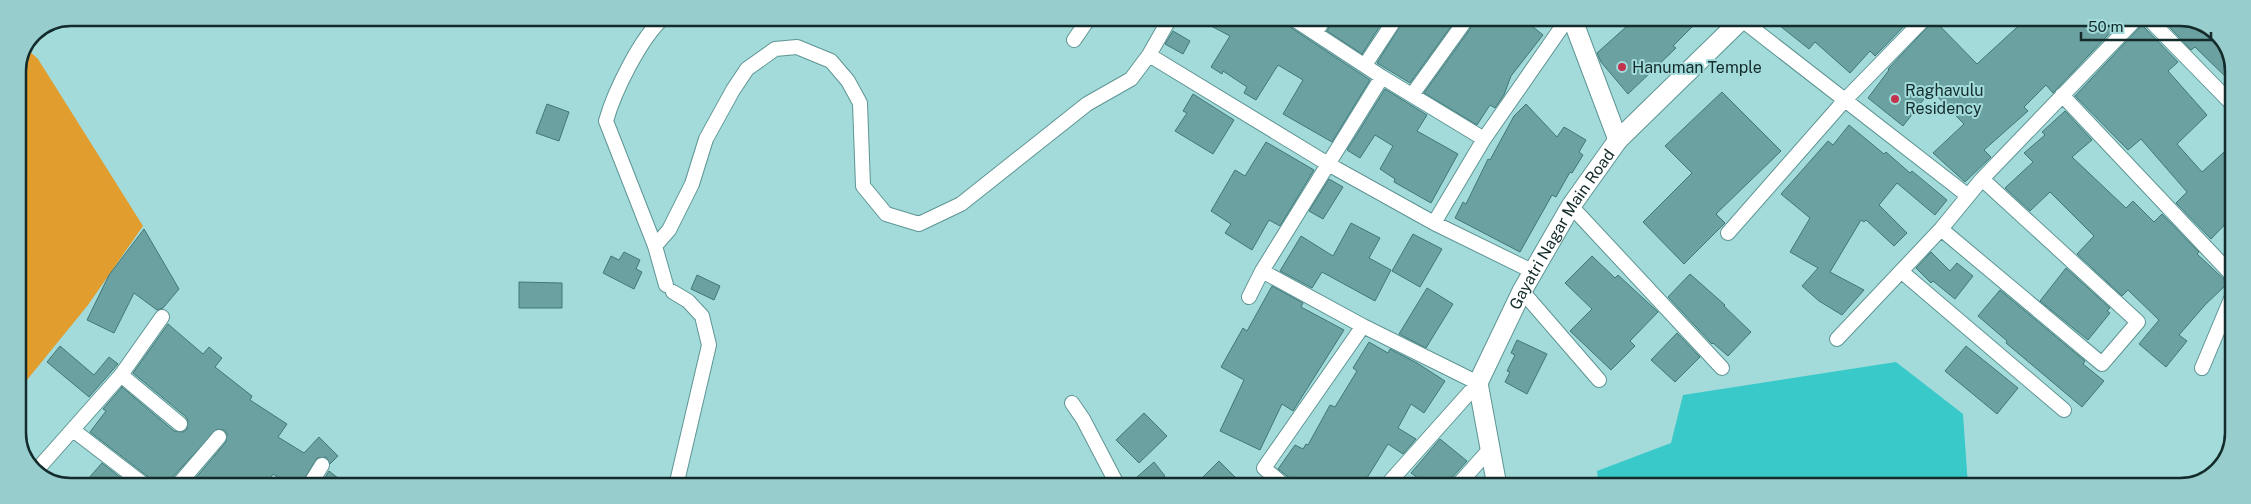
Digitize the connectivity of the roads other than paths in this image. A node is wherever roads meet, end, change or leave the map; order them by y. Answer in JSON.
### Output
{"nodes":[{"id":1,"x":657,"y":26,"type":"edge"},
{"id":2,"x":1084,"y":26,"type":"edge"},
{"id":3,"x":1165,"y":26,"type":"edge"},
{"id":4,"x":1305,"y":26,"type":"edge"},
{"id":5,"x":1319,"y":26,"type":"edge"},
{"id":6,"x":1391,"y":26,"type":"edge"},
{"id":7,"x":1462,"y":26,"type":"edge"},
{"id":8,"x":1564,"y":26,"type":"edge"},
{"id":9,"x":1573,"y":26,"type":"edge"},
{"id":10,"x":1735,"y":26,"type":"edge"},
{"id":11,"x":1751,"y":26,"type":"edge"},
{"id":12,"x":1918,"y":26,"type":"edge"},
{"id":13,"x":2129,"y":26,"type":"edge"},
{"id":14,"x":2156,"y":26,"type":"edge"},
{"id":15,"x":1315,"y":32,"type":"junction"},
{"id":16,"x":1074,"y":40,"type":"dead end"},
{"id":17,"x":1149,"y":55,"type":"junction"},
{"id":18,"x":1364,"y":65,"type":"junction"},
{"id":19,"x":1382,"y":77,"type":"junction"},
{"id":20,"x":1412,"y":95,"type":"junction"},
{"id":21,"x":2062,"y":95,"type":"junction"},
{"id":22,"x":2225,"y":97,"type":"edge"},
{"id":23,"x":1844,"y":101,"type":"junction"},
{"id":24,"x":1484,"y":139,"type":"junction"},
{"id":25,"x":1618,"y":140,"type":"junction"},
{"id":26,"x":1328,"y":164,"type":"junction"},
{"id":27,"x":1982,"y":179,"type":"junction"},
{"id":28,"x":1967,"y":195,"type":"junction"},
{"id":29,"x":1571,"y":206,"type":"junction"},
{"id":30,"x":1434,"y":223,"type":"junction"},
{"id":31,"x":1941,"y":229,"type":"junction"},
{"id":32,"x":1728,"y":232,"type":"dead end"},
{"id":33,"x":655,"y":246,"type":"junction"},
{"id":34,"x":2225,"y":268,"type":"edge"},
{"id":35,"x":1262,"y":271,"type":"junction"},
{"id":36,"x":1534,"y":272,"type":"junction"},
{"id":37,"x":1902,"y":272,"type":"junction"},
{"id":38,"x":1522,"y":291,"type":"junction"},
{"id":39,"x":1249,"y":297,"type":"dead end"},
{"id":40,"x":2225,"y":313,"type":"edge"},
{"id":41,"x":162,"y":317,"type":"dead end"},
{"id":42,"x":1363,"y":326,"type":"junction"},
{"id":43,"x":1838,"y":339,"type":"dead end"},
{"id":44,"x":1722,"y":368,"type":"dead end"},
{"id":45,"x":2202,"y":368,"type":"dead end"},
{"id":46,"x":121,"y":375,"type":"junction"},
{"id":47,"x":1599,"y":380,"type":"dead end"},
{"id":48,"x":1478,"y":383,"type":"junction"},
{"id":49,"x":1072,"y":403,"type":"dead end"},
{"id":50,"x":2064,"y":410,"type":"dead end"},
{"id":51,"x":180,"y":424,"type":"dead end"},
{"id":52,"x":73,"y":430,"type":"junction"},
{"id":53,"x":219,"y":437,"type":"dead end"},
{"id":54,"x":1490,"y":449,"type":"junction"},
{"id":55,"x":41,"y":465,"type":"edge"},
{"id":56,"x":322,"y":465,"type":"dead end"},
{"id":57,"x":136,"y":478,"type":"edge"},
{"id":58,"x":184,"y":478,"type":"edge"},
{"id":59,"x":314,"y":478,"type":"edge"},
{"id":60,"x":678,"y":478,"type":"edge"},
{"id":61,"x":1114,"y":478,"type":"edge"},
{"id":62,"x":1276,"y":478,"type":"edge"},
{"id":63,"x":1393,"y":478,"type":"edge"},
{"id":64,"x":1464,"y":478,"type":"edge"},
{"id":65,"x":1496,"y":478,"type":"edge"}],
"edges":[{"from":1,"to":33,"type":"street"},
{"from":2,"to":16,"type":"street"},
{"from":3,"to":17,"type":"street"},
{"from":4,"to":15,"type":"street"},
{"from":5,"to":15,"type":"street"},
{"from":6,"to":18,"type":"street"},
{"from":7,"to":20,"type":"street"},
{"from":8,"to":24,"type":"street"},
{"from":9,"to":25,"type":"street"},
{"from":10,"to":25,"type":"street","name":"Gayatri Nagar Main Road"},
{"from":11,"to":23,"type":"street"},
{"from":12,"to":23,"type":"street"},
{"from":13,"to":21,"type":"street"},
{"from":14,"to":22,"type":"street"},
{"from":15,"to":18,"type":"street"},
{"from":17,"to":26,"type":"street"},
{"from":17,"to":33,"type":"street"},
{"from":18,"to":19,"type":"street"},
{"from":19,"to":20,"type":"street"},
{"from":19,"to":26,"type":"street"},
{"from":20,"to":24,"type":"street"},
{"from":21,"to":27,"type":"street"},
{"from":21,"to":34,"type":"street"},
{"from":23,"to":28,"type":"street"},
{"from":23,"to":32,"type":"street"},
{"from":24,"to":30,"type":"street"},
{"from":25,"to":29,"type":"street","name":"Gayatri Nagar Main Road"},
{"from":26,"to":30,"type":"street"},
{"from":26,"to":35,"type":"street"},
{"from":27,"to":28,"type":"street"},
{"from":27,"to":31,"type":"street"},
{"from":28,"to":31,"type":"street"},
{"from":29,"to":36,"type":"street","name":"Gayatri Nagar Main Road"},
{"from":29,"to":44,"type":"street"},
{"from":30,"to":36,"type":"street"},
{"from":31,"to":37,"type":"street"},
{"from":33,"to":60,"type":"street"},
{"from":35,"to":39,"type":"street"},
{"from":35,"to":42,"type":"street"},
{"from":36,"to":38,"type":"street","name":"Gayatri Nagar Main Road"},
{"from":37,"to":43,"type":"street"},
{"from":37,"to":50,"type":"street"},
{"from":38,"to":47,"type":"street"},
{"from":38,"to":48,"type":"street","name":"Gayatri Nagar Main Road"},
{"from":40,"to":45,"type":"street"},
{"from":41,"to":46,"type":"street"},
{"from":42,"to":48,"type":"street"},
{"from":42,"to":62,"type":"street"},
{"from":46,"to":51,"type":"street"},
{"from":46,"to":52,"type":"street"},
{"from":48,"to":54,"type":"street"},
{"from":48,"to":63,"type":"street"},
{"from":49,"to":61,"type":"street"},
{"from":52,"to":55,"type":"street"},
{"from":52,"to":57,"type":"street"},
{"from":53,"to":58,"type":"street"},
{"from":54,"to":64,"type":"street"},
{"from":54,"to":65,"type":"street"},
{"from":56,"to":59,"type":"street"}]}
